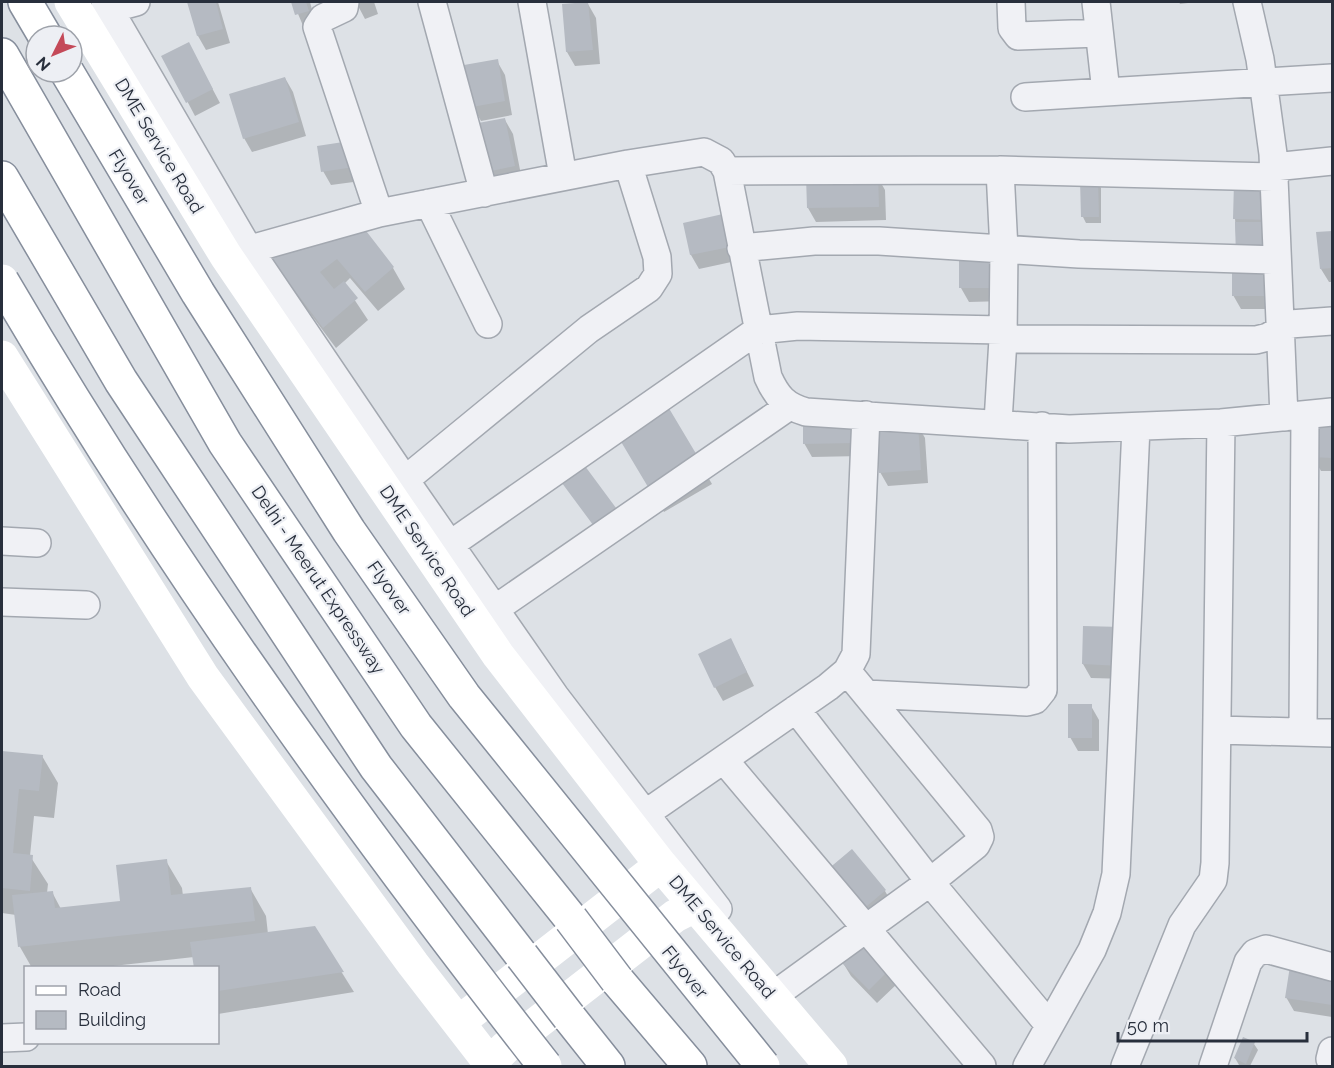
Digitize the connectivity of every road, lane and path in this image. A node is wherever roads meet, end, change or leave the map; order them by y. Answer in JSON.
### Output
{"nodes":[{"id":1,"x":25,"y":2,"type":"edge"},
{"id":2,"x":70,"y":2,"type":"edge"},
{"id":3,"x":136,"y":2,"type":"edge"},
{"id":4,"x":345,"y":2,"type":"edge"},
{"id":5,"x":432,"y":2,"type":"edge"},
{"id":6,"x":532,"y":2,"type":"edge"},
{"id":7,"x":1011,"y":2,"type":"edge"},
{"id":8,"x":1096,"y":2,"type":"edge"},
{"id":9,"x":1247,"y":2,"type":"edge"},
{"id":10,"x":108,"y":5,"type":"edge"},
{"id":11,"x":38,"y":24,"type":"edge"},
{"id":12,"x":1099,"y":33,"type":"junction"},
{"id":13,"x":2,"y":55,"type":"edge"},
{"id":14,"x":1332,"y":78,"type":"edge"},
{"id":15,"x":1264,"y":83,"type":"junction"},
{"id":16,"x":74,"y":84,"type":"edge"},
{"id":17,"x":1106,"y":92,"type":"junction"},
{"id":18,"x":1025,"y":97,"type":"dead end"},
{"id":19,"x":1332,"y":161,"type":"edge"},
{"id":20,"x":628,"y":164,"type":"junction"},
{"id":21,"x":1000,"y":170,"type":"junction"},
{"id":22,"x":727,"y":171,"type":"junction"},
{"id":23,"x":1274,"y":172,"type":"junction"},
{"id":24,"x":563,"y":176,"type":"junction"},
{"id":25,"x":2,"y":178,"type":"edge"},
{"id":26,"x":484,"y":193,"type":"junction"},
{"id":27,"x":429,"y":203,"type":"junction"},
{"id":28,"x":379,"y":213,"type":"junction"},
{"id":29,"x":741,"y":248,"type":"junction"},
{"id":30,"x":1004,"y":250,"type":"junction"},
{"id":31,"x":237,"y":252,"type":"junction"},
{"id":32,"x":1276,"y":260,"type":"junction"},
{"id":33,"x":2,"y":281,"type":"edge"},
{"id":34,"x":1332,"y":321,"type":"edge"},
{"id":35,"x":488,"y":324,"type":"dead end"},
{"id":36,"x":758,"y":330,"type":"junction"},
{"id":37,"x":1280,"y":331,"type":"junction"},
{"id":38,"x":1003,"y":334,"type":"junction"},
{"id":39,"x":2,"y":357,"type":"edge"},
{"id":40,"x":788,"y":407,"type":"junction"},
{"id":41,"x":1332,"y":412,"type":"edge"},
{"id":42,"x":866,"y":415,"type":"junction"},
{"id":43,"x":1294,"y":416,"type":"junction"},
{"id":44,"x":998,"y":422,"type":"junction"},
{"id":45,"x":1221,"y":423,"type":"junction"},
{"id":46,"x":1042,"y":426,"type":"junction"},
{"id":47,"x":1136,"y":427,"type":"junction"},
{"id":48,"x":405,"y":480,"type":"junction"},
{"id":49,"x":2,"y":541,"type":"edge"},
{"id":50,"x":37,"y":543,"type":"dead end"},
{"id":51,"x":451,"y":544,"type":"junction"},
{"id":52,"x":2,"y":602,"type":"edge"},
{"id":53,"x":86,"y":605,"type":"dead end"},
{"id":54,"x":495,"y":609,"type":"junction"},
{"id":55,"x":847,"y":671,"type":"junction"},
{"id":56,"x":866,"y":694,"type":"junction"},
{"id":57,"x":796,"y":710,"type":"junction"},
{"id":58,"x":1218,"y":730,"type":"junction"},
{"id":59,"x":1303,"y":732,"type":"junction"},
{"id":60,"x":1332,"y":734,"type":"edge"},
{"id":61,"x":724,"y":760,"type":"junction"},
{"id":62,"x":645,"y":814,"type":"junction"},
{"id":63,"x":661,"y":865,"type":"junction"},
{"id":64,"x":930,"y":882,"type":"junction"},
{"id":65,"x":695,"y":906,"type":"junction"},
{"id":66,"x":863,"y":929,"type":"junction"},
{"id":67,"x":1332,"y":967,"type":"edge"},
{"id":68,"x":784,"y":988,"type":"junction"},
{"id":69,"x":458,"y":1022,"type":"junction"},
{"id":70,"x":1049,"y":1025,"type":"junction"},
{"id":71,"x":24,"y":1037,"type":"edge"},
{"id":72,"x":2,"y":1038,"type":"edge"},
{"id":73,"x":491,"y":1065,"type":"edge"},
{"id":74,"x":545,"y":1066,"type":"edge"},
{"id":75,"x":608,"y":1066,"type":"edge"},
{"id":76,"x":690,"y":1066,"type":"edge"},
{"id":77,"x":763,"y":1066,"type":"edge"},
{"id":78,"x":831,"y":1066,"type":"edge"},
{"id":79,"x":850,"y":1066,"type":"edge"},
{"id":80,"x":982,"y":1066,"type":"edge"},
{"id":81,"x":1027,"y":1066,"type":"edge"},
{"id":82,"x":1125,"y":1066,"type":"edge"},
{"id":83,"x":1213,"y":1066,"type":"edge"}],
"edges":[{"from":1,"to":11,"type":"main road"},
{"from":2,"to":31,"type":"main road","name":"DME Service Road"},
{"from":3,"to":10,"type":"street"},
{"from":4,"to":28,"type":"street"},
{"from":5,"to":26,"type":"street"},
{"from":6,"to":24,"type":"street"},
{"from":7,"to":12,"type":"street"},
{"from":8,"to":12,"type":"street"},
{"from":9,"to":15,"type":"street"},
{"from":10,"to":31,"type":"street"},
{"from":12,"to":17,"type":"street"},
{"from":13,"to":76,"type":"main road","name":"Delhi - Meerut Expressway","bridge":true},
{"from":14,"to":15,"type":"street"},
{"from":15,"to":17,"type":"street"},
{"from":15,"to":23,"type":"street"},
{"from":16,"to":77,"type":"main road","name":"Flyover","bridge":true},
{"from":17,"to":18,"type":"street"},
{"from":19,"to":23,"type":"street"},
{"from":20,"to":22,"type":"street"},
{"from":20,"to":24,"type":"street"},
{"from":20,"to":48,"type":"street"},
{"from":21,"to":22,"type":"street"},
{"from":21,"to":23,"type":"street"},
{"from":21,"to":30,"type":"street"},
{"from":22,"to":29,"type":"street"},
{"from":23,"to":32,"type":"street"},
{"from":24,"to":26,"type":"street"},
{"from":25,"to":75,"type":"main road","bridge":true},
{"from":26,"to":27,"type":"street"},
{"from":27,"to":28,"type":"street"},
{"from":27,"to":35,"type":"street"},
{"from":28,"to":31,"type":"street"},
{"from":29,"to":30,"type":"street"},
{"from":29,"to":36,"type":"street"},
{"from":30,"to":32,"type":"street"},
{"from":30,"to":38,"type":"street"},
{"from":31,"to":48,"type":"street"},
{"from":31,"to":63,"type":"main road","name":"DME Service Road"},
{"from":32,"to":37,"type":"street"},
{"from":33,"to":74,"type":"main road","bridge":true},
{"from":34,"to":37,"type":"street"},
{"from":36,"to":38,"type":"street"},
{"from":36,"to":40,"type":"street"},
{"from":36,"to":51,"type":"street"},
{"from":37,"to":38,"type":"street"},
{"from":37,"to":43,"type":"street"},
{"from":38,"to":44,"type":"street"},
{"from":39,"to":69,"type":"main road"},
{"from":40,"to":42,"type":"street"},
{"from":40,"to":54,"type":"street"},
{"from":41,"to":43,"type":"street"},
{"from":42,"to":44,"type":"street"},
{"from":42,"to":55,"type":"street"},
{"from":43,"to":45,"type":"street"},
{"from":43,"to":59,"type":"street"},
{"from":44,"to":46,"type":"street"},
{"from":45,"to":47,"type":"street"},
{"from":45,"to":58,"type":"street"},
{"from":46,"to":47,"type":"street"},
{"from":46,"to":56,"type":"street"},
{"from":47,"to":70,"type":"street"},
{"from":48,"to":51,"type":"street"},
{"from":49,"to":50,"type":"street"},
{"from":51,"to":54,"type":"street"},
{"from":52,"to":53,"type":"street"},
{"from":54,"to":62,"type":"street"},
{"from":55,"to":56,"type":"street"},
{"from":55,"to":57,"type":"street"},
{"from":56,"to":64,"type":"street"},
{"from":57,"to":61,"type":"street"},
{"from":57,"to":64,"type":"street"},
{"from":58,"to":59,"type":"street"},
{"from":58,"to":82,"type":"street"},
{"from":59,"to":60,"type":"street"},
{"from":61,"to":62,"type":"street"},
{"from":61,"to":66,"type":"street"},
{"from":62,"to":68,"type":"street"},
{"from":63,"to":65,"type":"main road","name":"DME Service Road"},
{"from":63,"to":69,"type":"main road"},
{"from":64,"to":66,"type":"street"},
{"from":64,"to":70,"type":"street"},
{"from":65,"to":73,"type":"main road"},
{"from":65,"to":78,"type":"main road","name":"DME Service Road"},
{"from":66,"to":68,"type":"street"},
{"from":66,"to":80,"type":"street"},
{"from":67,"to":83,"type":"street"},
{"from":68,"to":79,"type":"street"},
{"from":69,"to":73,"type":"main road"},
{"from":70,"to":81,"type":"street"},
{"from":71,"to":72,"type":"street"}]}
